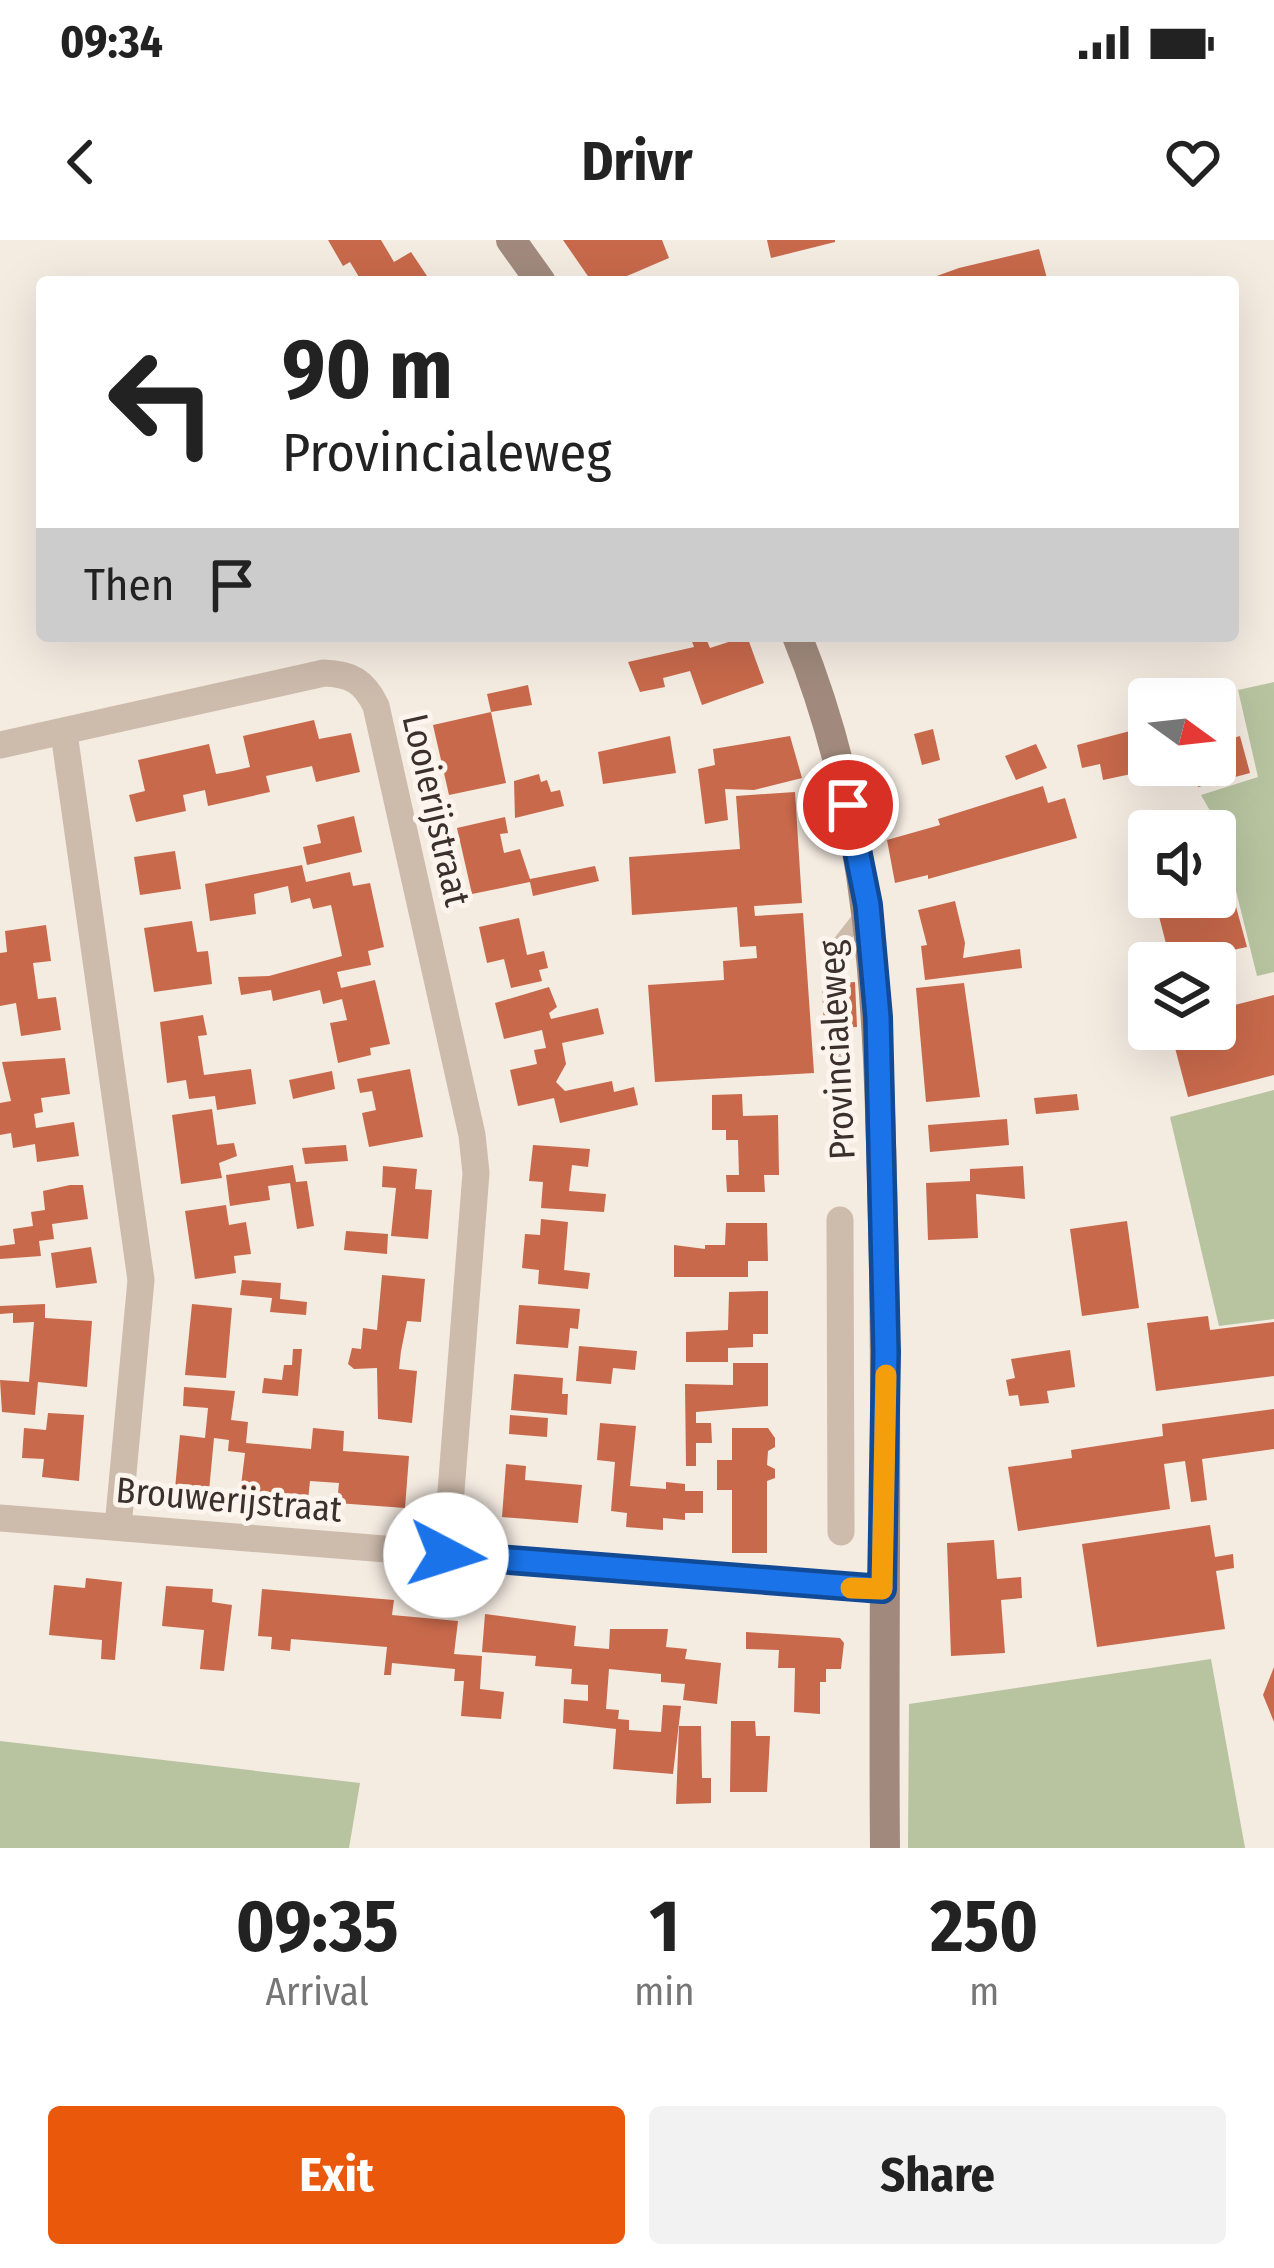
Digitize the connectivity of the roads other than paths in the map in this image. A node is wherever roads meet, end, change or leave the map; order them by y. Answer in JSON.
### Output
{"nodes":[{"id":1,"x":512,"y":240,"type":"edge"},
{"id":2,"x":537,"y":276,"type":"edge"},
{"id":3,"x":799,"y":642,"type":"edge"},
{"id":4,"x":64,"y":733,"type":"junction"},
{"id":5,"x":0,"y":745,"type":"edge"},
{"id":6,"x":868,"y":905,"type":"junction"},
{"id":7,"x":841,"y":1142,"type":"dead end"},
{"id":8,"x":840,"y":1220,"type":"dead end"},
{"id":9,"x":884,"y":1470,"type":"junction"},
{"id":10,"x":840,"y":1472,"type":"junction"},
{"id":11,"x":0,"y":1518,"type":"edge"},
{"id":12,"x":118,"y":1527,"type":"junction"},
{"id":13,"x":841,"y":1532,"type":"dead end"},
{"id":14,"x":446,"y":1555,"type":"junction"},
{"id":15,"x":882,"y":1589,"type":"junction"},
{"id":16,"x":885,"y":1848,"type":"edge"}],
"edges":[{"from":1,"to":2,"type":"street"},
{"from":3,"to":6,"type":"street","name":"Provincialeweg"},
{"from":4,"to":5,"type":"street","name":"Looierijstraat"},
{"from":4,"to":12,"type":"street"},
{"from":4,"to":14,"type":"street","name":"Looierijstraat"},
{"from":6,"to":7,"type":"lane"},
{"from":6,"to":9,"type":"street","name":"Provincialeweg"},
{"from":8,"to":10,"type":"street"},
{"from":9,"to":10,"type":"street"},
{"from":9,"to":15,"type":"street","name":"Provincialeweg"},
{"from":10,"to":13,"type":"street"},
{"from":11,"to":12,"type":"street","name":"Brouwerijstraat"},
{"from":12,"to":14,"type":"street","name":"Brouwerijstraat"},
{"from":14,"to":15,"type":"street","name":"Brouwerijstraat"},
{"from":15,"to":16,"type":"street","name":"Provincialeweg"}]}
